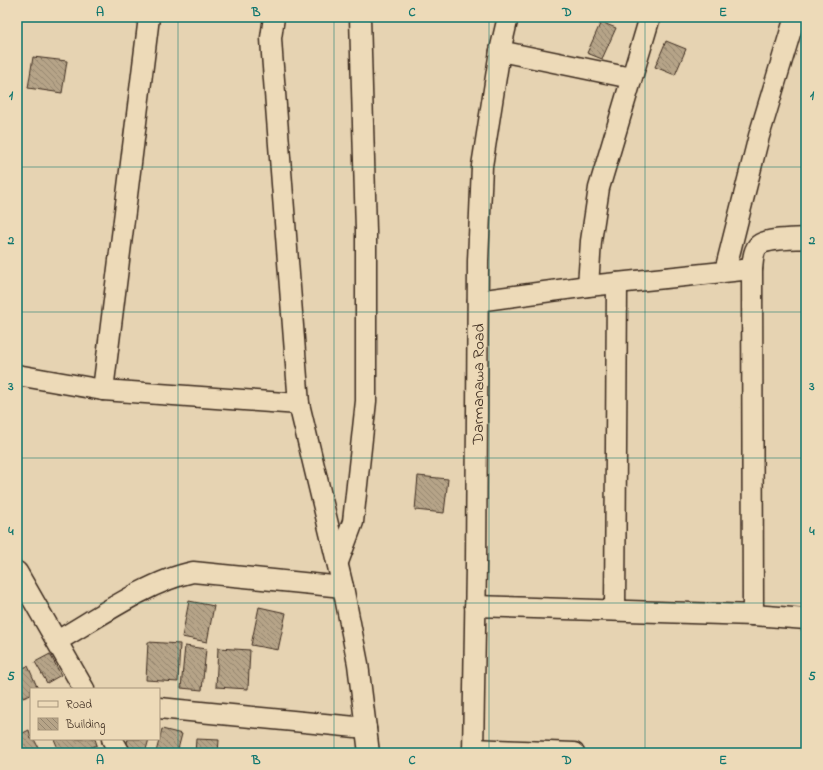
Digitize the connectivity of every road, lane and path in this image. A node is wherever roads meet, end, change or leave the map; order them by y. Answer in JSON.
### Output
{"nodes":[{"id":1,"x":149,"y":17,"type":"edge"},
{"id":2,"x":274,"y":17,"type":"edge"},
{"id":3,"x":360,"y":17,"type":"edge"},
{"id":4,"x":506,"y":17,"type":"edge"},
{"id":5,"x":650,"y":17,"type":"edge"},
{"id":6,"x":795,"y":17,"type":"edge"},
{"id":7,"x":500,"y":51,"type":"junction"},
{"id":8,"x":631,"y":78,"type":"junction"},
{"id":9,"x":806,"y":238,"type":"edge"},
{"id":10,"x":752,"y":269,"type":"junction"},
{"id":11,"x":725,"y":271,"type":"junction"},
{"id":12,"x":617,"y":283,"type":"junction"},
{"id":13,"x":588,"y":286,"type":"junction"},
{"id":14,"x":478,"y":301,"type":"junction"},
{"id":15,"x":17,"y":375,"type":"edge"},
{"id":16,"x":103,"y":390,"type":"junction"},
{"id":17,"x":299,"y":404,"type":"junction"},
{"id":18,"x":338,"y":562,"type":"junction"},
{"id":19,"x":17,"y":572,"type":"edge"},
{"id":20,"x":343,"y":587,"type":"junction"},
{"id":21,"x":475,"y":606,"type":"junction"},
{"id":22,"x":615,"y":610,"type":"junction"},
{"id":23,"x":753,"y":615,"type":"junction"},
{"id":24,"x":806,"y":619,"type":"edge"},
{"id":25,"x":57,"y":641,"type":"junction"},
{"id":26,"x":83,"y":688,"type":"edge"},
{"id":27,"x":160,"y":708,"type":"edge"},
{"id":28,"x":366,"y":728,"type":"junction"},
{"id":29,"x":113,"y":740,"type":"edge"},
{"id":30,"x":473,"y":751,"type":"edge"},
{"id":31,"x":120,"y":753,"type":"edge"},
{"id":32,"x":369,"y":753,"type":"edge"},
{"id":33,"x":574,"y":753,"type":"edge"}],
"edges":[{"from":1,"to":16,"type":"street"},
{"from":2,"to":17,"type":"street"},
{"from":3,"to":18,"type":"street"},
{"from":4,"to":7,"type":"street","name":"Darmanawa Road"},
{"from":5,"to":8,"type":"street"},
{"from":6,"to":11,"type":"street"},
{"from":7,"to":8,"type":"street"},
{"from":7,"to":14,"type":"street","name":"Darmanawa Road"},
{"from":8,"to":13,"type":"street"},
{"from":9,"to":10,"type":"street"},
{"from":10,"to":11,"type":"street"},
{"from":10,"to":23,"type":"street"},
{"from":11,"to":12,"type":"street"},
{"from":12,"to":13,"type":"street"},
{"from":12,"to":22,"type":"street"},
{"from":13,"to":14,"type":"street"},
{"from":14,"to":21,"type":"street","name":"Darmanawa Road"},
{"from":15,"to":16,"type":"street"},
{"from":16,"to":17,"type":"street"},
{"from":17,"to":18,"type":"street"},
{"from":18,"to":20,"type":"street"},
{"from":19,"to":25,"type":"street"},
{"from":20,"to":25,"type":"street"},
{"from":20,"to":28,"type":"street"},
{"from":21,"to":22,"type":"street"},
{"from":21,"to":30,"type":"street","name":"Darmanawa Road"},
{"from":22,"to":23,"type":"street"},
{"from":23,"to":24,"type":"street"},
{"from":25,"to":26,"type":"street"},
{"from":27,"to":28,"type":"street"},
{"from":28,"to":32,"type":"street"},
{"from":29,"to":31,"type":"street"},
{"from":30,"to":33,"type":"street"}]}
